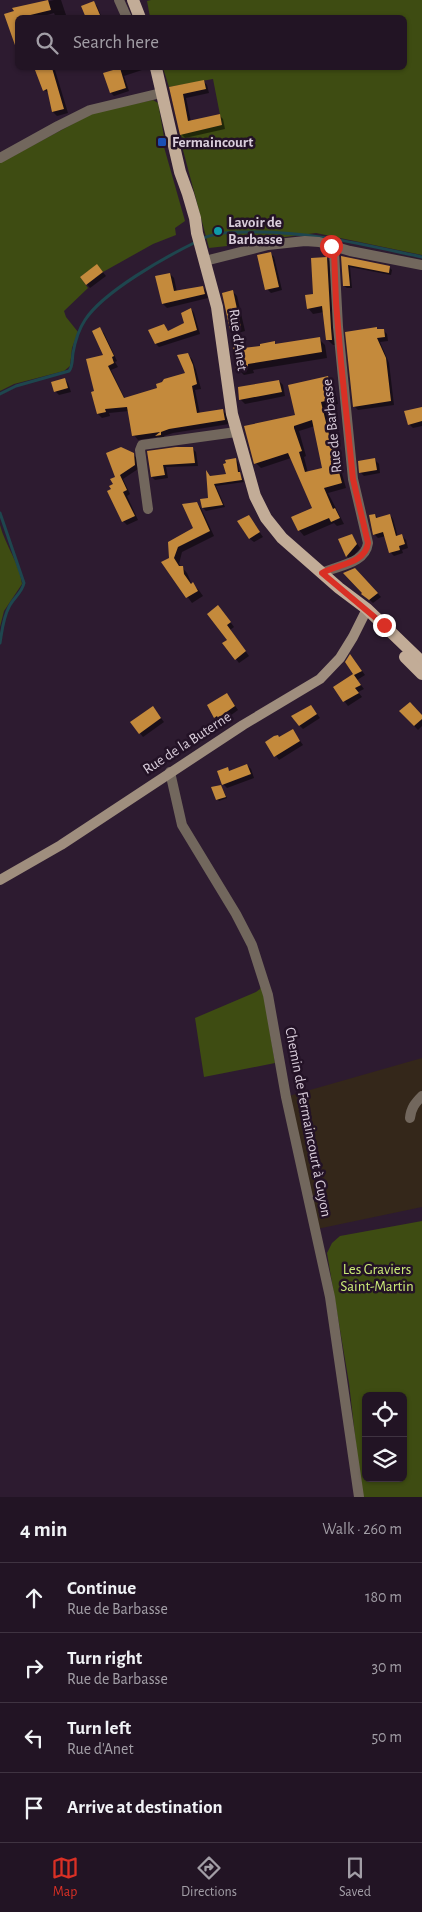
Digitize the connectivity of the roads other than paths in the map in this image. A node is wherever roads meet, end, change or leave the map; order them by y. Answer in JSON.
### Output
{"nodes":[{"id":1,"x":119,"y":0,"type":"edge"},
{"id":2,"x":133,"y":0,"type":"edge"},
{"id":3,"x":126,"y":15,"type":"edge"},
{"id":4,"x":138,"y":15,"type":"edge"},
{"id":5,"x":156,"y":70,"type":"edge"},
{"id":6,"x":161,"y":94,"type":"junction"},
{"id":7,"x":0,"y":158,"type":"edge"},
{"id":8,"x":331,"y":246,"type":"junction"},
{"id":9,"x":203,"y":256,"type":"junction"},
{"id":10,"x":422,"y":265,"type":"edge"},
{"id":11,"x":236,"y":432,"type":"junction"},
{"id":12,"x":148,"y":508,"type":"dead end"},
{"id":13,"x":322,"y":573,"type":"junction"},
{"id":14,"x":365,"y":612,"type":"junction"},
{"id":15,"x":422,"y":662,"type":"edge"},
{"id":16,"x":422,"y":674,"type":"edge"},
{"id":17,"x":170,"y":772,"type":"junction"},
{"id":18,"x":0,"y":880,"type":"edge"},
{"id":19,"x":422,"y":1096,"type":"edge"},
{"id":20,"x":410,"y":1118,"type":"dead end"},
{"id":21,"x":359,"y":1497,"type":"edge"}],
"edges":[{"from":1,"to":3,"type":"street"},
{"from":2,"to":4,"type":"main road"},
{"from":5,"to":6,"type":"main road","name":"Rue d'Anet"},
{"from":6,"to":7,"type":"street"},
{"from":6,"to":9,"type":"main road","name":"Rue d'Anet"},
{"from":8,"to":9,"type":"street"},
{"from":8,"to":10,"type":"street"},
{"from":8,"to":13,"type":"street","name":"Rue de Barbasse"},
{"from":9,"to":11,"type":"main road","name":"Rue d'Anet"},
{"from":11,"to":12,"type":"street"},
{"from":11,"to":13,"type":"main road","name":"Rue d'Anet"},
{"from":13,"to":14,"type":"main road","name":"Rue d'Anet"},
{"from":14,"to":15,"type":"main road","name":"Rue d'Anet"},
{"from":14,"to":16,"type":"main road","name":"Rue d'Anet"},
{"from":14,"to":17,"type":"street","name":"Rue de la Buterne"},
{"from":17,"to":18,"type":"street","name":"Rue de la Buterne"},
{"from":17,"to":21,"type":"street","name":"Chemin de Fermaincourt à Guyon"},
{"from":19,"to":20,"type":"street"}]}
